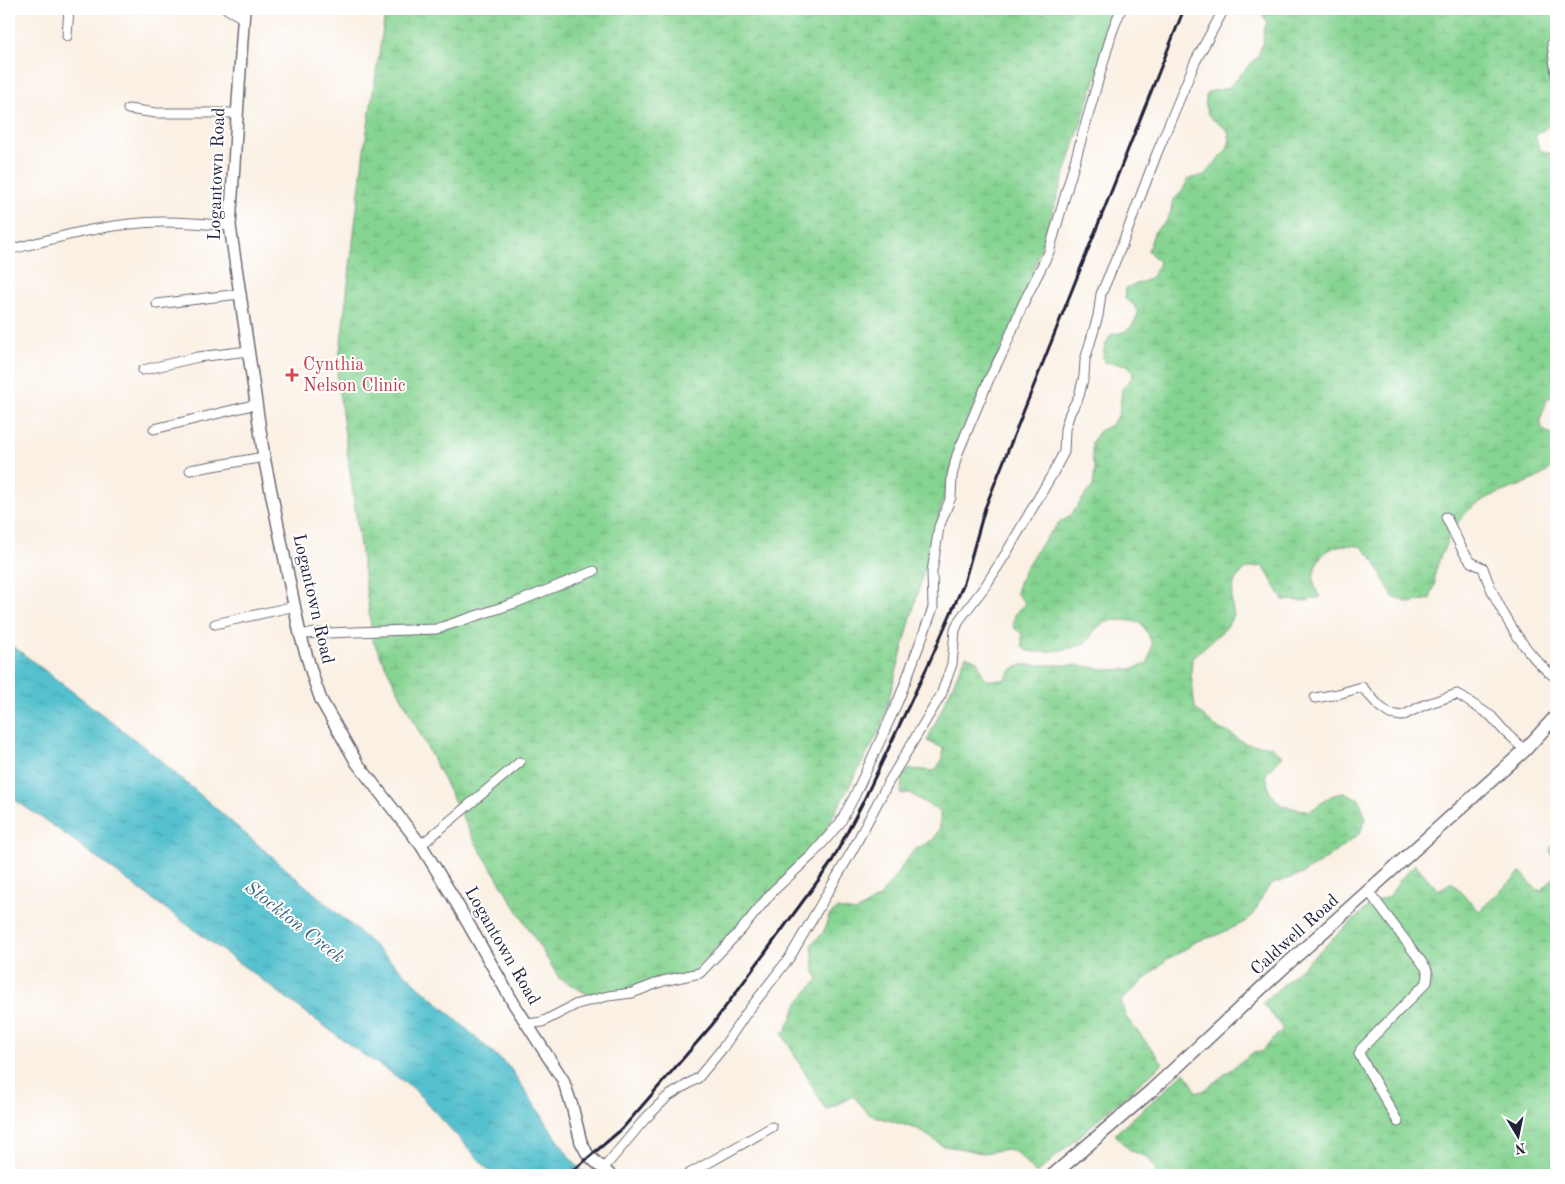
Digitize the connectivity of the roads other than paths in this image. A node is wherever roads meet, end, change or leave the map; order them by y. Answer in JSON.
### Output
{"nodes":[{"id":1,"x":69,"y":9,"type":"edge"},
{"id":2,"x":227,"y":9,"type":"edge"},
{"id":3,"x":1121,"y":9,"type":"edge"},
{"id":4,"x":1224,"y":9,"type":"edge"},
{"id":5,"x":244,"y":14,"type":"edge"},
{"id":6,"x":67,"y":36,"type":"dead end"},
{"id":7,"x":1552,"y":43,"type":"dead end"},
{"id":8,"x":1556,"y":74,"type":"edge"},
{"id":9,"x":128,"y":109,"type":"dead end"},
{"id":10,"x":236,"y":113,"type":"junction"},
{"id":11,"x":230,"y":226,"type":"junction"},
{"id":12,"x":9,"y":250,"type":"edge"},
{"id":13,"x":240,"y":294,"type":"junction"},
{"id":14,"x":157,"y":304,"type":"dead end"},
{"id":15,"x":248,"y":351,"type":"junction"},
{"id":16,"x":143,"y":370,"type":"dead end"},
{"id":17,"x":257,"y":404,"type":"junction"},
{"id":18,"x":154,"y":429,"type":"dead end"},
{"id":19,"x":264,"y":457,"type":"junction"},
{"id":20,"x":190,"y":470,"type":"dead end"},
{"id":21,"x":1446,"y":517,"type":"dead end"},
{"id":22,"x":594,"y":571,"type":"dead end"},
{"id":23,"x":296,"y":606,"type":"junction"},
{"id":24,"x":215,"y":624,"type":"dead end"},
{"id":25,"x":300,"y":634,"type":"junction"},
{"id":26,"x":1556,"y":678,"type":"edge"},
{"id":27,"x":1315,"y":698,"type":"dead end"},
{"id":28,"x":1556,"y":716,"type":"edge"},
{"id":29,"x":1525,"y":750,"type":"junction"},
{"id":30,"x":520,"y":762,"type":"dead end"},
{"id":31,"x":421,"y":845,"type":"junction"},
{"id":32,"x":1369,"y":892,"type":"junction"},
{"id":33,"x":527,"y":1024,"type":"junction"},
{"id":34,"x":1398,"y":1122,"type":"dead end"},
{"id":35,"x":772,"y":1127,"type":"dead end"},
{"id":36,"x":606,"y":1172,"type":"edge"},
{"id":37,"x":687,"y":1175,"type":"edge"},
{"id":38,"x":1053,"y":1175,"type":"edge"}],
"edges":[{"from":1,"to":6,"type":"street"},
{"from":2,"to":5,"type":"street"},
{"from":3,"to":33,"type":"street"},
{"from":4,"to":36,"type":"street"},
{"from":5,"to":10,"type":"street","name":"Logantown Road"},
{"from":7,"to":8,"type":"street"},
{"from":9,"to":10,"type":"street"},
{"from":10,"to":11,"type":"street","name":"Logantown Road"},
{"from":11,"to":12,"type":"street"},
{"from":11,"to":13,"type":"street","name":"Logantown Road"},
{"from":13,"to":14,"type":"street"},
{"from":13,"to":15,"type":"street","name":"Logantown Road"},
{"from":15,"to":16,"type":"street"},
{"from":15,"to":17,"type":"street","name":"Logantown Road"},
{"from":17,"to":18,"type":"street"},
{"from":17,"to":19,"type":"street","name":"Logantown Road"},
{"from":19,"to":20,"type":"street"},
{"from":19,"to":23,"type":"street","name":"Logantown Road"},
{"from":21,"to":26,"type":"street"},
{"from":22,"to":25,"type":"street"},
{"from":23,"to":24,"type":"street"},
{"from":23,"to":25,"type":"street","name":"Logantown Road"},
{"from":25,"to":31,"type":"street","name":"Logantown Road"},
{"from":27,"to":29,"type":"street"},
{"from":28,"to":29,"type":"main road","name":"Caldwell Road"},
{"from":29,"to":32,"type":"main road","name":"Caldwell Road"},
{"from":30,"to":31,"type":"street"},
{"from":31,"to":33,"type":"street","name":"Logantown Road"},
{"from":32,"to":34,"type":"street"},
{"from":32,"to":38,"type":"main road","name":"Caldwell Road"},
{"from":33,"to":36,"type":"street","name":"Logantown Road"},
{"from":35,"to":37,"type":"street"}]}
